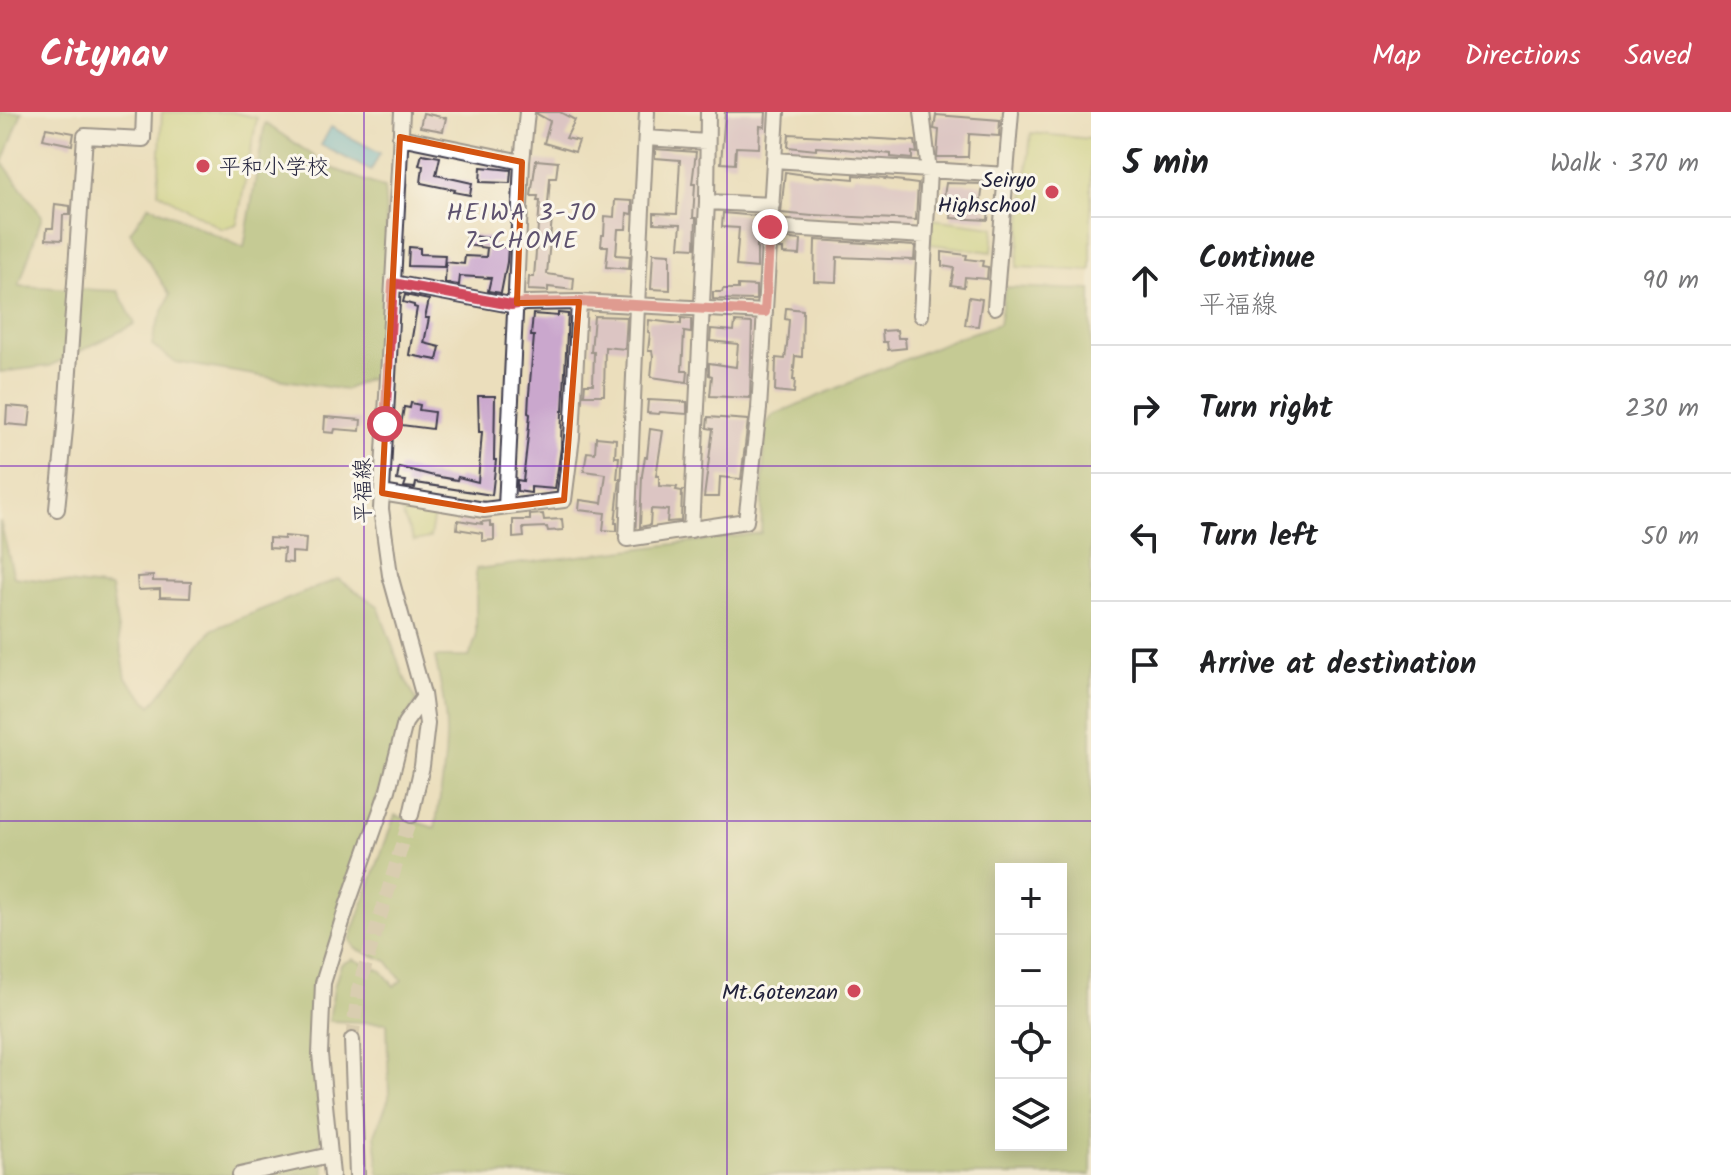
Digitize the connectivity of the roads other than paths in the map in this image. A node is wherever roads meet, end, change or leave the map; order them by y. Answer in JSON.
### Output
{"nodes":[{"id":1,"x":144,"y":112,"type":"edge"},
{"id":2,"x":402,"y":112,"type":"edge"},
{"id":3,"x":527,"y":112,"type":"edge"},
{"id":4,"x":647,"y":112,"type":"edge"},
{"id":5,"x":708,"y":112,"type":"edge"},
{"id":6,"x":777,"y":112,"type":"edge"},
{"id":7,"x":922,"y":112,"type":"edge"},
{"id":8,"x":1011,"y":112,"type":"edge"},
{"id":9,"x":400,"y":137,"type":"junction"},
{"id":10,"x":646,"y":138,"type":"junction"},
{"id":11,"x":707,"y":142,"type":"junction"},
{"id":12,"x":774,"y":160,"type":"junction"},
{"id":13,"x":522,"y":162,"type":"junction"},
{"id":14,"x":929,"y":171,"type":"junction"},
{"id":15,"x":1006,"y":175,"type":"junction"},
{"id":16,"x":707,"y":202,"type":"junction"},
{"id":17,"x":772,"y":205,"type":"junction"},
{"id":18,"x":770,"y":227,"type":"junction"},
{"id":19,"x":925,"y":236,"type":"junction"},
{"id":20,"x":393,"y":283,"type":"junction"},
{"id":21,"x":579,"y":302,"type":"junction"},
{"id":22,"x":517,"y":304,"type":"junction"},
{"id":23,"x":637,"y":306,"type":"junction"},
{"id":24,"x":995,"y":307,"type":"dead end"},
{"id":25,"x":701,"y":309,"type":"junction"},
{"id":26,"x":765,"y":312,"type":"junction"},
{"id":27,"x":921,"y":315,"type":"dead end"},
{"id":28,"x":382,"y":493,"type":"junction"},
{"id":29,"x":506,"y":507,"type":"junction"},
{"id":30,"x":57,"y":509,"type":"dead end"},
{"id":31,"x":691,"y":530,"type":"junction"},
{"id":32,"x":423,"y":698,"type":"junction"},
{"id":33,"x":411,"y":815,"type":"tunnel mouth"},
{"id":34,"x":352,"y":1040,"type":"tunnel mouth"},
{"id":35,"x":330,"y":1155,"type":"junction"},
{"id":36,"x":240,"y":1175,"type":"edge"},
{"id":37,"x":332,"y":1175,"type":"edge"},
{"id":38,"x":357,"y":1175,"type":"edge"}],
"edges":[{"from":1,"to":30,"type":"street"},
{"from":2,"to":9,"type":"street","name":"平福線"},
{"from":3,"to":13,"type":"street"},
{"from":4,"to":10,"type":"street"},
{"from":5,"to":11,"type":"street"},
{"from":6,"to":12,"type":"street"},
{"from":7,"to":14,"type":"street"},
{"from":8,"to":15,"type":"street"},
{"from":9,"to":13,"type":"street"},
{"from":9,"to":20,"type":"street","name":"平福線"},
{"from":10,"to":11,"type":"street"},
{"from":10,"to":23,"type":"street"},
{"from":11,"to":16,"type":"street"},
{"from":12,"to":14,"type":"street"},
{"from":12,"to":17,"type":"street"},
{"from":13,"to":22,"type":"street"},
{"from":14,"to":15,"type":"street"},
{"from":14,"to":19,"type":"street"},
{"from":15,"to":24,"type":"street"},
{"from":16,"to":17,"type":"street"},
{"from":16,"to":25,"type":"street"},
{"from":17,"to":18,"type":"street"},
{"from":18,"to":19,"type":"street"},
{"from":18,"to":26,"type":"street"},
{"from":19,"to":27,"type":"street"},
{"from":20,"to":22,"type":"street"},
{"from":20,"to":28,"type":"street","name":"平福線"},
{"from":21,"to":22,"type":"street"},
{"from":21,"to":23,"type":"street"},
{"from":21,"to":29,"type":"street"},
{"from":22,"to":29,"type":"street"},
{"from":23,"to":25,"type":"street"},
{"from":23,"to":31,"type":"street"},
{"from":25,"to":26,"type":"street"},
{"from":25,"to":31,"type":"street"},
{"from":26,"to":31,"type":"street"},
{"from":28,"to":29,"type":"street"},
{"from":28,"to":32,"type":"street","name":"平福線"},
{"from":32,"to":33,"type":"street","name":"平福線"},
{"from":32,"to":35,"type":"street"},
{"from":34,"to":38,"type":"street"},
{"from":35,"to":36,"type":"street"},
{"from":35,"to":37,"type":"street"}]}
